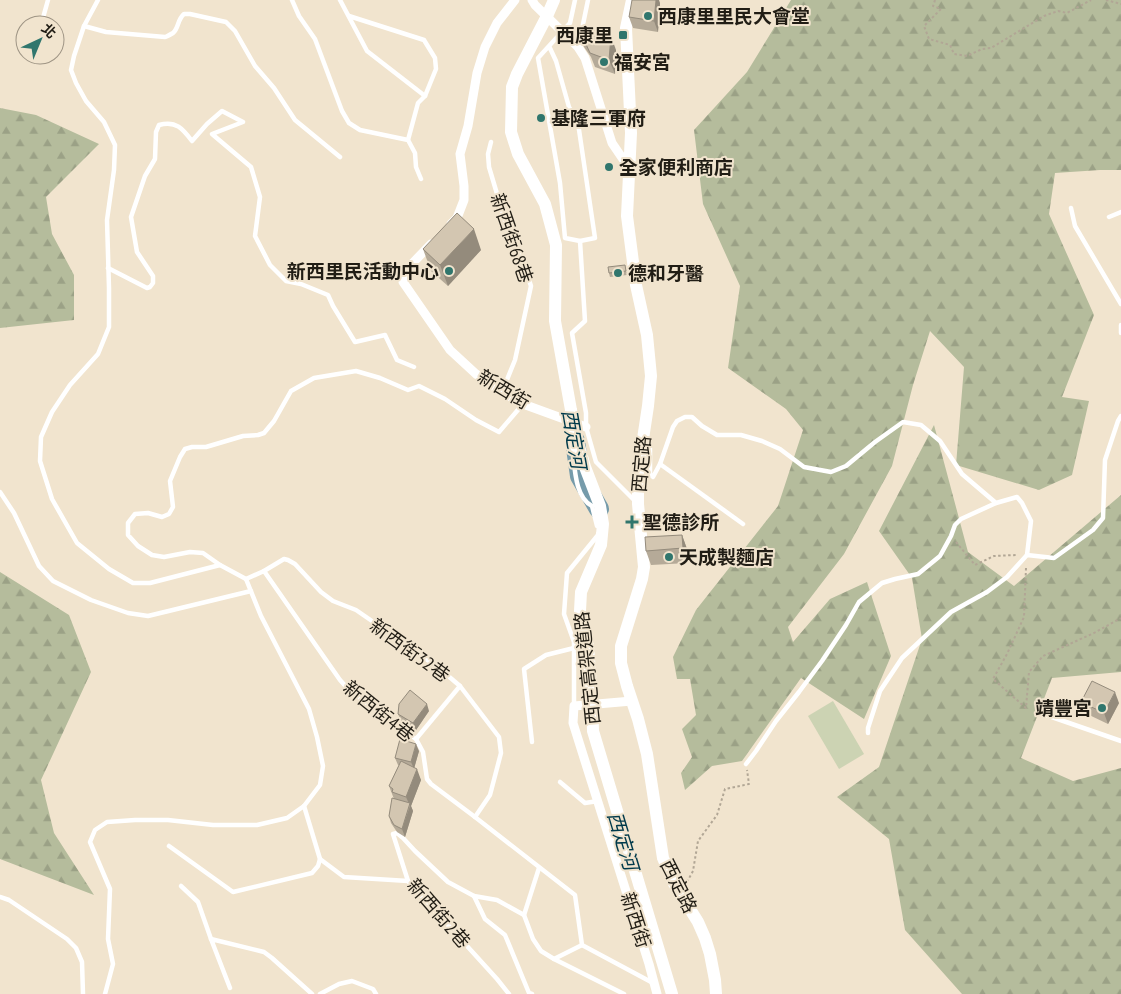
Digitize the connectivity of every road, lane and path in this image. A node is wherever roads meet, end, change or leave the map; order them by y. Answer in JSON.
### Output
{"nodes":[{"id":1,"x":48,"y":0,"type":"edge"},
{"id":2,"x":98,"y":0,"type":"edge"},
{"id":3,"x":292,"y":0,"type":"edge"},
{"id":4,"x":340,"y":0,"type":"edge"},
{"id":5,"x":515,"y":0,"type":"edge"},
{"id":6,"x":532,"y":0,"type":"edge"},
{"id":7,"x":554,"y":0,"type":"edge"},
{"id":8,"x":574,"y":0,"type":"edge"},
{"id":9,"x":588,"y":0,"type":"edge"},
{"id":10,"x":632,"y":0,"type":"edge"},
{"id":11,"x":935,"y":0,"type":"edge"},
{"id":12,"x":1092,"y":0,"type":"edge"},
{"id":13,"x":1106,"y":0,"type":"edge"},
{"id":14,"x":1121,"y":4,"type":"edge"},
{"id":15,"x":544,"y":13,"type":"junction"},
{"id":16,"x":44,"y":15,"type":"edge"},
{"id":17,"x":348,"y":16,"type":"junction"},
{"id":18,"x":84,"y":26,"type":"junction"},
{"id":19,"x":560,"y":28,"type":"junction"},
{"id":20,"x":549,"y":46,"type":"junction"},
{"id":21,"x":425,"y":96,"type":"junction"},
{"id":22,"x":408,"y":140,"type":"junction"},
{"id":23,"x":491,"y":142,"type":"dead end"},
{"id":24,"x":340,"y":157,"type":"dead end"},
{"id":25,"x":629,"y":168,"type":"junction"},
{"id":26,"x":421,"y":179,"type":"dead end"},
{"id":27,"x":1071,"y":208,"type":"dead end"},
{"id":28,"x":1121,"y":212,"type":"edge"},
{"id":29,"x":1109,"y":217,"type":"dead end"},
{"id":30,"x":580,"y":241,"type":"junction"},
{"id":31,"x":108,"y":268,"type":"junction"},
{"id":32,"x":1121,"y":304,"type":"edge"},
{"id":33,"x":1121,"y":325,"type":"edge"},
{"id":34,"x":1121,"y":334,"type":"edge"},
{"id":35,"x":414,"y":367,"type":"dead end"},
{"id":36,"x":502,"y":392,"type":"junction"},
{"id":37,"x":523,"y":404,"type":"junction"},
{"id":38,"x":1121,"y":416,"type":"edge"},
{"id":39,"x":565,"y":420,"type":"junction"},
{"id":40,"x":586,"y":427,"type":"junction"},
{"id":41,"x":644,"y":430,"type":"junction"},
{"id":42,"x":660,"y":464,"type":"junction"},
{"id":43,"x":0,"y":492,"type":"edge"},
{"id":44,"x":996,"y":503,"type":"junction"},
{"id":45,"x":638,"y":504,"type":"junction"},
{"id":46,"x":743,"y":524,"type":"dead end"},
{"id":47,"x":951,"y":536,"type":"junction"},
{"id":48,"x":1027,"y":555,"type":"junction"},
{"id":49,"x":220,"y":565,"type":"junction"},
{"id":50,"x":264,"y":571,"type":"junction"},
{"id":51,"x":246,"y":579,"type":"junction"},
{"id":52,"x":251,"y":591,"type":"junction"},
{"id":53,"x":1121,"y":618,"type":"edge"},
{"id":54,"x":574,"y":648,"type":"junction"},
{"id":55,"x":460,"y":686,"type":"junction"},
{"id":56,"x":632,"y":701,"type":"junction"},
{"id":57,"x":574,"y":706,"type":"junction"},
{"id":58,"x":1046,"y":715,"type":"dead end"},
{"id":59,"x":868,"y":733,"type":"dead end"},
{"id":60,"x":416,"y":739,"type":"junction"},
{"id":61,"x":1121,"y":741,"type":"edge"},
{"id":62,"x":532,"y":742,"type":"dead end"},
{"id":63,"x":746,"y":764,"type":"joint"},
{"id":64,"x":560,"y":782,"type":"dead end"},
{"id":65,"x":598,"y":801,"type":"junction"},
{"id":66,"x":304,"y":806,"type":"junction"},
{"id":67,"x":475,"y":817,"type":"junction"},
{"id":68,"x":169,"y":846,"type":"dead end"},
{"id":69,"x":320,"y":859,"type":"junction"},
{"id":70,"x":540,"y":868,"type":"junction"},
{"id":71,"x":408,"y":881,"type":"junction"},
{"id":72,"x":181,"y":886,"type":"dead end"},
{"id":73,"x":680,"y":894,"type":"junction"},
{"id":74,"x":474,"y":896,"type":"junction"},
{"id":75,"x":0,"y":897,"type":"edge"},
{"id":76,"x":524,"y":915,"type":"junction"},
{"id":77,"x":211,"y":939,"type":"junction"},
{"id":78,"x":582,"y":945,"type":"junction"},
{"id":79,"x":554,"y":959,"type":"junction"},
{"id":80,"x":654,"y":984,"type":"junction"},
{"id":81,"x":230,"y":988,"type":"dead end"},
{"id":82,"x":82,"y":994,"type":"edge"},
{"id":83,"x":105,"y":994,"type":"edge"},
{"id":84,"x":312,"y":994,"type":"edge"},
{"id":85,"x":320,"y":994,"type":"edge"},
{"id":86,"x":376,"y":994,"type":"edge"},
{"id":87,"x":509,"y":994,"type":"edge"},
{"id":88,"x":532,"y":994,"type":"edge"},
{"id":89,"x":624,"y":994,"type":"edge"},
{"id":90,"x":657,"y":994,"type":"edge"},
{"id":91,"x":672,"y":994,"type":"edge"},
{"id":92,"x":716,"y":994,"type":"edge"}],
"edges":[{"from":1,"to":16,"type":"lane"},
{"from":2,"to":18,"type":"lane"},
{"from":3,"to":22,"type":"lane"},
{"from":4,"to":17,"type":"lane"},
{"from":5,"to":36,"type":"street","name":"新西街"},
{"from":6,"to":15,"type":"street"},
{"from":7,"to":15,"type":"street","name":"西定高架道路"},
{"from":8,"to":19,"type":"lane"},
{"from":9,"to":19,"type":"lane"},
{"from":10,"to":25,"type":"street","name":"西定路"},
{"from":11,"to":12,"type":"path"},
{"from":13,"to":14,"type":"path"},
{"from":15,"to":19,"type":"street"},
{"from":15,"to":91,"type":"street","name":"西定高架道路"},
{"from":17,"to":21,"type":"lane"},
{"from":17,"to":21,"type":"lane"},
{"from":18,"to":24,"type":"lane"},
{"from":18,"to":31,"type":"lane"},
{"from":19,"to":20,"type":"lane"},
{"from":19,"to":25,"type":"street"},
{"from":20,"to":30,"type":"lane"},
{"from":20,"to":30,"type":"lane"},
{"from":21,"to":22,"type":"lane"},
{"from":22,"to":26,"type":"lane"},
{"from":23,"to":36,"type":"lane","name":"新西街68巷"},
{"from":25,"to":41,"type":"street","name":"西定路"},
{"from":27,"to":32,"type":"lane"},
{"from":28,"to":29,"type":"lane"},
{"from":30,"to":40,"type":"lane"},
{"from":31,"to":35,"type":"lane"},
{"from":31,"to":49,"type":"lane"},
{"from":33,"to":34,"type":"lane"},
{"from":36,"to":37,"type":"street","name":"新西街"},
{"from":37,"to":39,"type":"street","name":"新西街"},
{"from":37,"to":49,"type":"lane"},
{"from":38,"to":48,"type":"lane"},
{"from":39,"to":40,"type":"street"},
{"from":39,"to":54,"type":"lane","name":"新西街"},
{"from":40,"to":45,"type":"lane"},
{"from":41,"to":42,"type":"lane"},
{"from":41,"to":45,"type":"street","name":"西定路"},
{"from":42,"to":44,"type":"lane"},
{"from":42,"to":46,"type":"lane"},
{"from":43,"to":52,"type":"lane"},
{"from":44,"to":47,"type":"lane"},
{"from":44,"to":48,"type":"lane"},
{"from":45,"to":56,"type":"street","name":"西定路"},
{"from":47,"to":48,"type":"path"},
{"from":47,"to":63,"type":"lane"},
{"from":48,"to":53,"type":"path"},
{"from":48,"to":59,"type":"lane"},
{"from":49,"to":51,"type":"lane"},
{"from":50,"to":51,"type":"lane"},
{"from":50,"to":55,"type":"lane","name":"新西街32巷"},
{"from":50,"to":60,"type":"lane","name":"新西街4巷"},
{"from":51,"to":52,"type":"lane"},
{"from":52,"to":66,"type":"lane"},
{"from":54,"to":57,"type":"lane","name":"新西街"},
{"from":54,"to":62,"type":"lane"},
{"from":55,"to":60,"type":"lane"},
{"from":55,"to":67,"type":"lane","name":"新西街32巷"},
{"from":56,"to":57,"type":"street"},
{"from":56,"to":73,"type":"street","name":"西定路"},
{"from":57,"to":65,"type":"street","name":"新西街"},
{"from":58,"to":61,"type":"lane"},
{"from":60,"to":67,"type":"lane","name":"新西街4巷"},
{"from":63,"to":73,"type":"path"},
{"from":64,"to":65,"type":"lane"},
{"from":65,"to":80,"type":"street","name":"新西街"},
{"from":66,"to":69,"type":"lane"},
{"from":66,"to":83,"type":"lane"},
{"from":67,"to":70,"type":"lane","name":"新西街4巷"},
{"from":68,"to":69,"type":"lane"},
{"from":69,"to":71,"type":"lane"},
{"from":70,"to":76,"type":"lane"},
{"from":70,"to":78,"type":"lane","name":"新西街4巷"},
{"from":71,"to":74,"type":"lane","name":"新西街2巷"},
{"from":71,"to":87,"type":"lane","name":"新西街2巷"},
{"from":72,"to":77,"type":"lane"},
{"from":73,"to":92,"type":"street","name":"西定路"},
{"from":74,"to":76,"type":"lane"},
{"from":74,"to":88,"type":"lane"},
{"from":75,"to":82,"type":"lane"},
{"from":76,"to":79,"type":"lane"},
{"from":77,"to":81,"type":"lane"},
{"from":77,"to":84,"type":"lane"},
{"from":78,"to":79,"type":"lane"},
{"from":78,"to":80,"type":"lane"},
{"from":79,"to":89,"type":"lane"},
{"from":80,"to":90,"type":"street","name":"新西街"},
{"from":85,"to":86,"type":"lane"}]}
